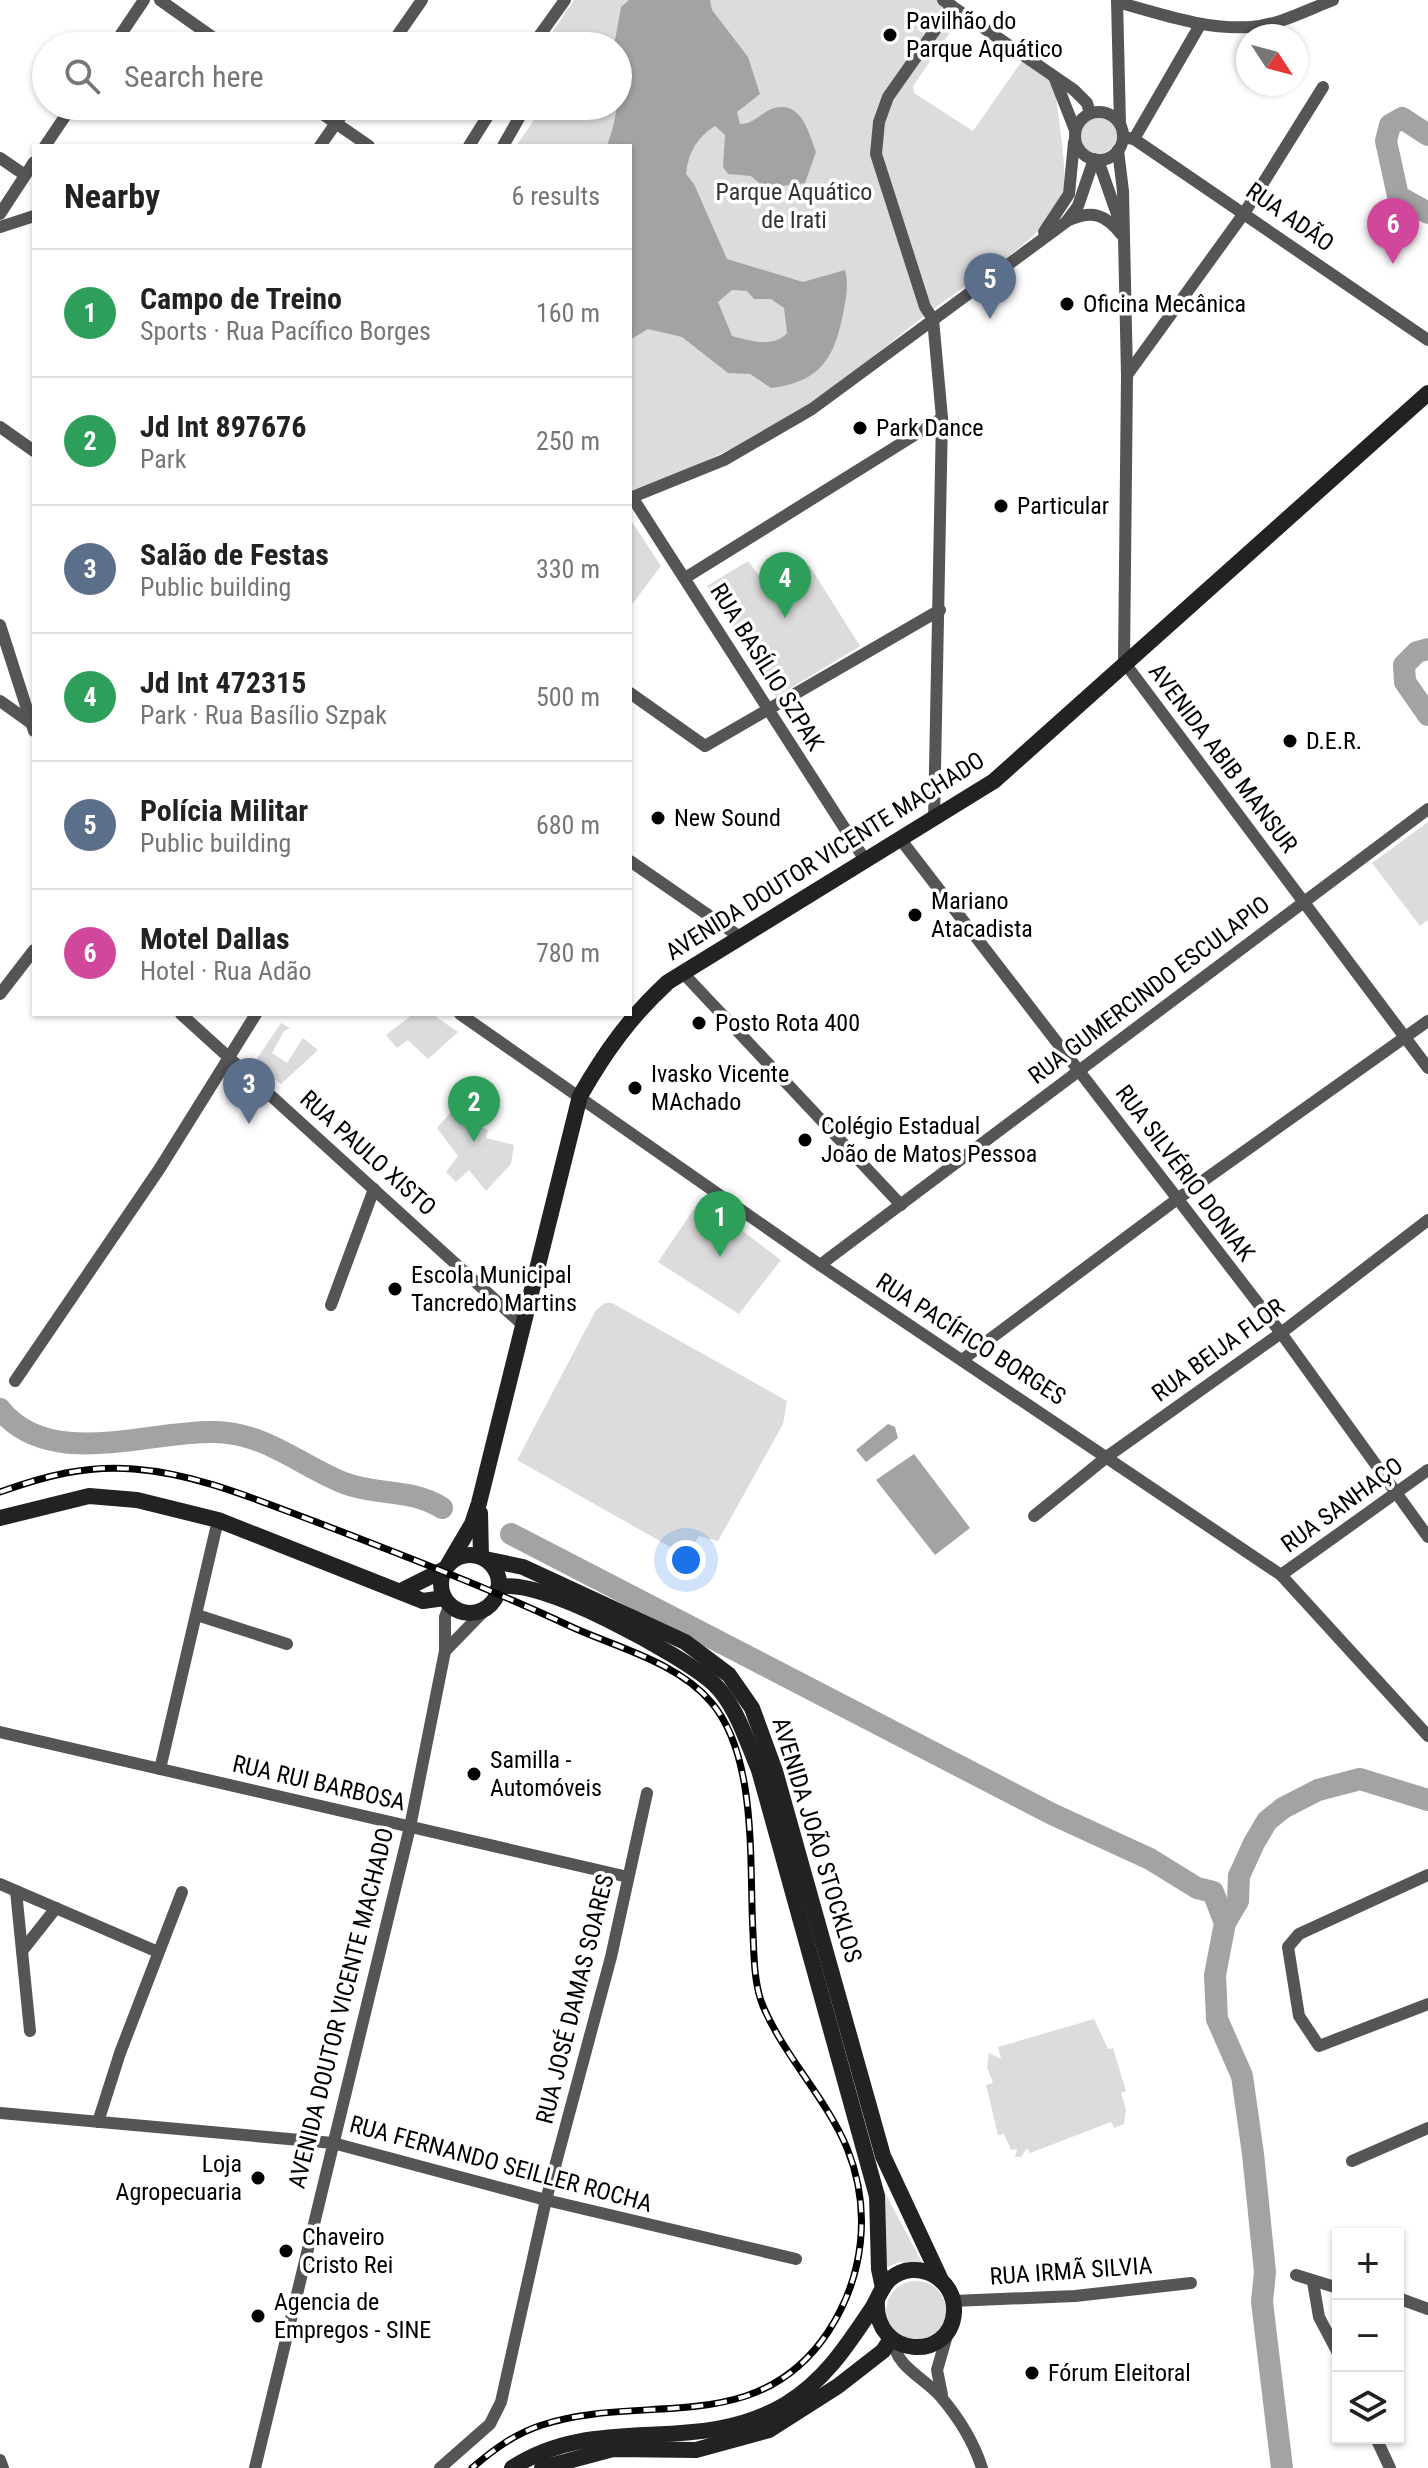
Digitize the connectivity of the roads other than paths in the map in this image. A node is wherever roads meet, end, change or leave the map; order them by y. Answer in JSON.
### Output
{"nodes":[{"id":1,"x":144,"y":0,"type":"edge"},
{"id":2,"x":160,"y":0,"type":"edge"},
{"id":3,"x":422,"y":0,"type":"edge"},
{"id":4,"x":565,"y":0,"type":"edge"},
{"id":5,"x":1333,"y":0,"type":"edge"},
{"id":6,"x":1117,"y":1,"type":"edge"},
{"id":7,"x":947,"y":3,"type":"edge"},
{"id":8,"x":1200,"y":25,"type":"junction"},
{"id":9,"x":122,"y":32,"type":"edge"},
{"id":10,"x":205,"y":32,"type":"edge"},
{"id":11,"x":400,"y":32,"type":"edge"},
{"id":12,"x":542,"y":32,"type":"edge"},
{"id":13,"x":1119,"y":74,"type":"junction"},
{"id":14,"x":1055,"y":79,"type":"junction"},
{"id":15,"x":1323,"y":87,"type":"dead end"},
{"id":16,"x":1093,"y":113,"type":"junction"},
{"id":17,"x":63,"y":120,"type":"edge"},
{"id":18,"x":332,"y":120,"type":"edge"},
{"id":19,"x":339,"y":120,"type":"edge"},
{"id":20,"x":485,"y":120,"type":"edge"},
{"id":21,"x":518,"y":120,"type":"edge"},
{"id":22,"x":337,"y":123,"type":"junction"},
{"id":23,"x":1126,"y":133,"type":"junction"},
{"id":24,"x":1075,"y":134,"type":"junction"},
{"id":25,"x":46,"y":144,"type":"edge"},
{"id":26,"x":321,"y":144,"type":"edge"},
{"id":27,"x":366,"y":144,"type":"edge"},
{"id":28,"x":470,"y":144,"type":"edge"},
{"id":29,"x":504,"y":144,"type":"edge"},
{"id":30,"x":1118,"y":150,"type":"junction"},
{"id":31,"x":0,"y":158,"type":"edge"},
{"id":32,"x":1096,"y":159,"type":"junction"},
{"id":33,"x":32,"y":165,"type":"edge"},
{"id":34,"x":25,"y":175,"type":"junction"},
{"id":35,"x":1245,"y":212,"type":"junction"},
{"id":36,"x":0,"y":214,"type":"edge"},
{"id":37,"x":32,"y":217,"type":"edge"},
{"id":38,"x":1066,"y":222,"type":"junction"},
{"id":39,"x":0,"y":227,"type":"edge"},
{"id":40,"x":1123,"y":236,"type":"junction"},
{"id":41,"x":1032,"y":247,"type":"junction"},
{"id":42,"x":933,"y":319,"type":"junction"},
{"id":43,"x":1428,"y":340,"type":"edge"},
{"id":44,"x":1127,"y":375,"type":"junction"},
{"id":45,"x":1428,"y":393,"type":"edge"},
{"id":46,"x":942,"y":418,"type":"junction"},
{"id":47,"x":0,"y":427,"type":"edge"},
{"id":48,"x":32,"y":450,"type":"edge"},
{"id":49,"x":632,"y":497,"type":"edge"},
{"id":50,"x":632,"y":498,"type":"edge"},
{"id":51,"x":685,"y":578,"type":"junction"},
{"id":52,"x":940,"y":610,"type":"junction"},
{"id":53,"x":0,"y":625,"type":"edge"},
{"id":54,"x":1124,"y":662,"type":"junction"},
{"id":55,"x":632,"y":694,"type":"edge"},
{"id":56,"x":0,"y":701,"type":"edge"},
{"id":57,"x":765,"y":709,"type":"junction"},
{"id":58,"x":32,"y":723,"type":"edge"},
{"id":59,"x":32,"y":725,"type":"edge"},
{"id":60,"x":1428,"y":809,"type":"edge"},
{"id":61,"x":934,"y":820,"type":"junction"},
{"id":62,"x":901,"y":840,"type":"junction"},
{"id":63,"x":865,"y":860,"type":"junction"},
{"id":64,"x":632,"y":862,"type":"edge"},
{"id":65,"x":1303,"y":902,"type":"junction"},
{"id":66,"x":740,"y":937,"type":"junction"},
{"id":67,"x":32,"y":953,"type":"edge"},
{"id":68,"x":683,"y":973,"type":"junction"},
{"id":69,"x":0,"y":994,"type":"edge"},
{"id":70,"x":183,"y":1016,"type":"edge"},
{"id":71,"x":255,"y":1016,"type":"edge"},
{"id":72,"x":463,"y":1016,"type":"edge"},
{"id":73,"x":1428,"y":1021,"type":"edge"},
{"id":74,"x":1406,"y":1038,"type":"junction"},
{"id":75,"x":229,"y":1057,"type":"junction"},
{"id":76,"x":1428,"y":1068,"type":"edge"},
{"id":77,"x":1079,"y":1071,"type":"junction"},
{"id":78,"x":580,"y":1096,"type":"junction"},
{"id":79,"x":374,"y":1189,"type":"junction"},
{"id":80,"x":1176,"y":1200,"type":"junction"},
{"id":81,"x":901,"y":1205,"type":"junction"},
{"id":82,"x":1428,"y":1220,"type":"edge"},
{"id":83,"x":820,"y":1265,"type":"junction"},
{"id":84,"x":331,"y":1305,"type":"dead end"},
{"id":85,"x":524,"y":1326,"type":"junction"},
{"id":86,"x":1281,"y":1333,"type":"junction"},
{"id":87,"x":962,"y":1360,"type":"junction"},
{"id":88,"x":15,"y":1381,"type":"dead end"},
{"id":89,"x":1108,"y":1456,"type":"junction"},
{"id":90,"x":1428,"y":1470,"type":"edge"},
{"id":91,"x":1395,"y":1493,"type":"junction"},
{"id":92,"x":479,"y":1503,"type":"junction"},
{"id":93,"x":1034,"y":1516,"type":"dead end"},
{"id":94,"x":0,"y":1518,"type":"edge"},
{"id":95,"x":218,"y":1520,"type":"junction"},
{"id":96,"x":1428,"y":1537,"type":"edge"},
{"id":97,"x":483,"y":1558,"type":"junction"},
{"id":98,"x":446,"y":1566,"type":"junction"},
{"id":99,"x":1281,"y":1575,"type":"junction"},
{"id":100,"x":498,"y":1588,"type":"junction"},
{"id":101,"x":403,"y":1590,"type":"junction"},
{"id":102,"x":446,"y":1602,"type":"junction"},
{"id":103,"x":486,"y":1609,"type":"junction"},
{"id":104,"x":197,"y":1615,"type":"junction"},
{"id":105,"x":287,"y":1644,"type":"dead end"},
{"id":106,"x":445,"y":1651,"type":"junction"},
{"id":107,"x":0,"y":1732,"type":"edge"},
{"id":108,"x":1428,"y":1736,"type":"edge"},
{"id":109,"x":160,"y":1769,"type":"junction"},
{"id":110,"x":647,"y":1793,"type":"dead end"},
{"id":111,"x":410,"y":1827,"type":"junction"},
{"id":112,"x":1428,"y":1875,"type":"edge"},
{"id":113,"x":628,"y":1877,"type":"junction"},
{"id":114,"x":0,"y":1884,"type":"edge"},
{"id":115,"x":16,"y":1891,"type":"junction"},
{"id":116,"x":182,"y":1892,"type":"dead end"},
{"id":117,"x":56,"y":1908,"type":"junction"},
{"id":118,"x":22,"y":1951,"type":"junction"},
{"id":119,"x":158,"y":1952,"type":"junction"},
{"id":120,"x":1428,"y":2004,"type":"edge"},
{"id":121,"x":30,"y":2031,"type":"dead end"},
{"id":122,"x":0,"y":2113,"type":"edge"},
{"id":123,"x":98,"y":2122,"type":"junction"},
{"id":124,"x":1428,"y":2128,"type":"edge"},
{"id":125,"x":333,"y":2143,"type":"junction"},
{"id":126,"x":1352,"y":2161,"type":"dead end"},
{"id":127,"x":546,"y":2200,"type":"junction"},
{"id":128,"x":796,"y":2259,"type":"dead end"},
{"id":129,"x":1296,"y":2275,"type":"dead end"},
{"id":130,"x":940,"y":2278,"type":"junction"},
{"id":131,"x":1313,"y":2282,"type":"junction"},
{"id":132,"x":1191,"y":2283,"type":"dead end"},
{"id":133,"x":1332,"y":2287,"type":"edge"},
{"id":134,"x":880,"y":2294,"type":"junction"},
{"id":135,"x":1403,"y":2300,"type":"edge"},
{"id":136,"x":953,"y":2301,"type":"junction"},
{"id":137,"x":1428,"y":2309,"type":"edge"},
{"id":138,"x":951,"y":2322,"type":"junction"},
{"id":139,"x":892,"y":2340,"type":"junction"},
{"id":140,"x":1332,"y":2342,"type":"edge"},
{"id":141,"x":942,"y":2398,"type":"junction"},
{"id":142,"x":1379,"y":2444,"type":"edge"},
{"id":143,"x":0,"y":2460,"type":"edge"},
{"id":144,"x":3,"y":2468,"type":"edge"},
{"id":145,"x":255,"y":2468,"type":"edge"},
{"id":146,"x":440,"y":2468,"type":"edge"},
{"id":147,"x":512,"y":2468,"type":"edge"},
{"id":148,"x":542,"y":2468,"type":"edge"},
{"id":149,"x":982,"y":2468,"type":"edge"},
{"id":150,"x":1390,"y":2468,"type":"edge"}],
"edges":[{"from":1,"to":9,"type":"street"},
{"from":2,"to":10,"type":"street"},
{"from":3,"to":11,"type":"street"},
{"from":4,"to":12,"type":"street"},
{"from":5,"to":8,"type":"street"},
{"from":6,"to":8,"type":"street"},
{"from":6,"to":13,"type":"street"},
{"from":7,"to":14,"type":"street"},
{"from":7,"to":42,"type":"street"},
{"from":8,"to":23,"type":"street"},
{"from":13,"to":16,"type":"street"},
{"from":13,"to":23,"type":"street"},
{"from":14,"to":16,"type":"street"},
{"from":14,"to":24,"type":"street"},
{"from":15,"to":35,"type":"street"},
{"from":16,"to":23,"type":"street"},
{"from":16,"to":24,"type":"street"},
{"from":17,"to":25,"type":"street"},
{"from":18,"to":22,"type":"street"},
{"from":19,"to":22,"type":"street"},
{"from":20,"to":28,"type":"street"},
{"from":21,"to":29,"type":"street"},
{"from":22,"to":26,"type":"street"},
{"from":22,"to":27,"type":"street"},
{"from":23,"to":30,"type":"street"},
{"from":23,"to":35,"type":"street","name":"RUA ADÃO"},
{"from":24,"to":32,"type":"street"},
{"from":24,"to":41,"type":"street"},
{"from":30,"to":32,"type":"street"},
{"from":30,"to":40,"type":"street","name":"AVENIDA ABIB MANSUR"},
{"from":31,"to":34,"type":"street"},
{"from":32,"to":38,"type":"street"},
{"from":32,"to":40,"type":"street","name":"AVENIDA ABIB MANSUR"},
{"from":33,"to":34,"type":"street"},
{"from":34,"to":36,"type":"street"},
{"from":35,"to":43,"type":"street","name":"RUA ADÃO"},
{"from":35,"to":44,"type":"street"},
{"from":37,"to":39,"type":"street"},
{"from":38,"to":40,"type":"street"},
{"from":38,"to":41,"type":"street"},
{"from":40,"to":44,"type":"street","name":"AVENIDA ABIB MANSUR"},
{"from":41,"to":42,"type":"street"},
{"from":42,"to":46,"type":"street"},
{"from":42,"to":49,"type":"street"},
{"from":44,"to":54,"type":"street","name":"AVENIDA ABIB MANSUR"},
{"from":45,"to":54,"type":"main road","name":"AVENIDA DOUTOR VICENTE MACHADO"},
{"from":46,"to":51,"type":"street"},
{"from":46,"to":52,"type":"street"},
{"from":47,"to":48,"type":"street"},
{"from":50,"to":51,"type":"street","name":"RUA BASÍLIO SZPAK"},
{"from":51,"to":57,"type":"street","name":"RUA BASÍLIO SZPAK"},
{"from":52,"to":57,"type":"street"},
{"from":52,"to":61,"type":"street"},
{"from":53,"to":58,"type":"street"},
{"from":54,"to":61,"type":"main road","name":"AVENIDA DOUTOR VICENTE MACHADO"},
{"from":54,"to":65,"type":"street","name":"AVENIDA ABIB MANSUR"},
{"from":55,"to":57,"type":"street"},
{"from":56,"to":59,"type":"street"},
{"from":57,"to":63,"type":"street","name":"RUA BASÍLIO SZPAK"},
{"from":60,"to":65,"type":"street","name":"RUA GUMERCINDO ESCULAPIO"},
{"from":61,"to":62,"type":"main road","name":"AVENIDA DOUTOR VICENTE MACHADO"},
{"from":62,"to":63,"type":"main road","name":"AVENIDA DOUTOR VICENTE MACHADO"},
{"from":62,"to":77,"type":"street","name":"RUA SILVÉRIO DONIAK"},
{"from":63,"to":66,"type":"main road","name":"AVENIDA DOUTOR VICENTE MACHADO"},
{"from":64,"to":66,"type":"street"},
{"from":65,"to":74,"type":"street","name":"AVENIDA ABIB MANSUR"},
{"from":65,"to":77,"type":"street","name":"RUA GUMERCINDO ESCULAPIO"},
{"from":66,"to":68,"type":"main road","name":"AVENIDA DOUTOR VICENTE MACHADO"},
{"from":67,"to":69,"type":"street"},
{"from":68,"to":78,"type":"main road","name":"AVENIDA DOUTOR VICENTE MACHADO"},
{"from":68,"to":81,"type":"street"},
{"from":70,"to":75,"type":"street","name":"RUA PAULO XISTO"},
{"from":71,"to":75,"type":"street"},
{"from":72,"to":78,"type":"street","name":"RUA PACÍFICO BORGES"},
{"from":73,"to":74,"type":"street"},
{"from":74,"to":76,"type":"street","name":"AVENIDA ABIB MANSUR"},
{"from":74,"to":80,"type":"street"},
{"from":75,"to":79,"type":"street","name":"RUA PAULO XISTO"},
{"from":75,"to":88,"type":"street"},
{"from":77,"to":80,"type":"street","name":"RUA SILVÉRIO DONIAK"},
{"from":77,"to":81,"type":"street","name":"RUA GUMERCINDO ESCULAPIO"},
{"from":78,"to":83,"type":"street","name":"RUA PACÍFICO BORGES"},
{"from":78,"to":85,"type":"main road","name":"AVENIDA DOUTOR VICENTE MACHADO"},
{"from":79,"to":84,"type":"street"},
{"from":79,"to":85,"type":"street","name":"RUA PAULO XISTO"},
{"from":80,"to":86,"type":"street","name":"RUA SILVÉRIO DONIAK"},
{"from":80,"to":87,"type":"street"},
{"from":81,"to":83,"type":"street","name":"RUA GUMERCINDO ESCULAPIO"},
{"from":82,"to":86,"type":"street","name":"RUA BEIJA FLOR"},
{"from":83,"to":87,"type":"street","name":"RUA PACÍFICO BORGES"},
{"from":85,"to":92,"type":"main road","name":"AVENIDA DOUTOR VICENTE MACHADO"},
{"from":86,"to":89,"type":"street","name":"RUA BEIJA FLOR"},
{"from":86,"to":91,"type":"street","name":"RUA SILVÉRIO DONIAK"},
{"from":87,"to":89,"type":"street","name":"RUA PACÍFICO BORGES"},
{"from":89,"to":93,"type":"street","name":"RUA BEIJA FLOR"},
{"from":89,"to":99,"type":"street","name":"RUA PACÍFICO BORGES"},
{"from":90,"to":91,"type":"street","name":"RUA SANHAÇO"},
{"from":91,"to":96,"type":"street","name":"RUA SILVÉRIO DONIAK"},
{"from":91,"to":99,"type":"street","name":"RUA SANHAÇO"},
{"from":92,"to":97,"type":"main road","name":"AVENIDA DOUTOR VICENTE MACHADO"},
{"from":92,"to":98,"type":"main road","name":"AVENIDA DOUTOR VICENTE MACHADO"},
{"from":94,"to":95,"type":"main road"},
{"from":95,"to":101,"type":"main road"},
{"from":95,"to":104,"type":"street"},
{"from":97,"to":98,"type":"main road"},
{"from":97,"to":100,"type":"main road"},
{"from":97,"to":130,"type":"main road","name":"AVENIDA JOÃO STOCKLOS"},
{"from":98,"to":101,"type":"main road"},
{"from":98,"to":102,"type":"main road"},
{"from":99,"to":108,"type":"street","name":"RUA PACÍFICO BORGES"},
{"from":100,"to":103,"type":"main road"},
{"from":100,"to":134,"type":"main road","name":"AVENIDA JOÃO STOCKLOS"},
{"from":101,"to":102,"type":"main road"},
{"from":102,"to":103,"type":"main road"},
{"from":102,"to":106,"type":"street","name":"AVENIDA DOUTOR VICENTE MACHADO"},
{"from":103,"to":106,"type":"street"},
{"from":104,"to":105,"type":"street"},
{"from":104,"to":109,"type":"street"},
{"from":106,"to":111,"type":"street","name":"AVENIDA DOUTOR VICENTE MACHADO"},
{"from":107,"to":109,"type":"street","name":"RUA RUI BARBOSA"},
{"from":109,"to":111,"type":"street","name":"RUA RUI BARBOSA"},
{"from":110,"to":113,"type":"street","name":"RUA JOSÉ DAMAS SOARES"},
{"from":111,"to":113,"type":"street","name":"RUA RUI BARBOSA"},
{"from":111,"to":125,"type":"street","name":"AVENIDA DOUTOR VICENTE MACHADO"},
{"from":112,"to":120,"type":"street"},
{"from":113,"to":127,"type":"street","name":"RUA JOSÉ DAMAS SOARES"},
{"from":114,"to":115,"type":"street"},
{"from":115,"to":117,"type":"street"},
{"from":115,"to":118,"type":"street"},
{"from":116,"to":119,"type":"street"},
{"from":117,"to":118,"type":"street"},
{"from":117,"to":119,"type":"street"},
{"from":118,"to":121,"type":"street"},
{"from":119,"to":123,"type":"street"},
{"from":122,"to":123,"type":"street","name":"RUA FERNANDO SEILLER ROCHA"},
{"from":123,"to":125,"type":"street","name":"RUA FERNANDO SEILLER ROCHA"},
{"from":124,"to":126,"type":"street"},
{"from":125,"to":127,"type":"street","name":"RUA FERNANDO SEILLER ROCHA"},
{"from":125,"to":145,"type":"street","name":"AVENIDA DOUTOR VICENTE MACHADO"},
{"from":127,"to":128,"type":"street","name":"RUA FERNANDO SEILLER ROCHA"},
{"from":127,"to":146,"type":"street","name":"RUA JOSÉ DAMAS SOARES"},
{"from":129,"to":131,"type":"street"},
{"from":130,"to":134,"type":"main road"},
{"from":130,"to":136,"type":"main road","name":"AVENIDA JOÃO STOCKLOS"},
{"from":131,"to":133,"type":"street"},
{"from":131,"to":140,"type":"street"},
{"from":132,"to":136,"type":"street","name":"RUA IRMÃ SILVIA"},
{"from":134,"to":139,"type":"main road","name":"AVENIDA JOÃO STOCKLOS"},
{"from":134,"to":147,"type":"main road"},
{"from":135,"to":137,"type":"street"},
{"from":136,"to":138,"type":"main road"},
{"from":138,"to":139,"type":"main road"},
{"from":138,"to":141,"type":"street"},
{"from":139,"to":141,"type":"street"},
{"from":139,"to":148,"type":"main road"},
{"from":141,"to":149,"type":"street"},
{"from":142,"to":150,"type":"street"},
{"from":143,"to":144,"type":"street"}]}
